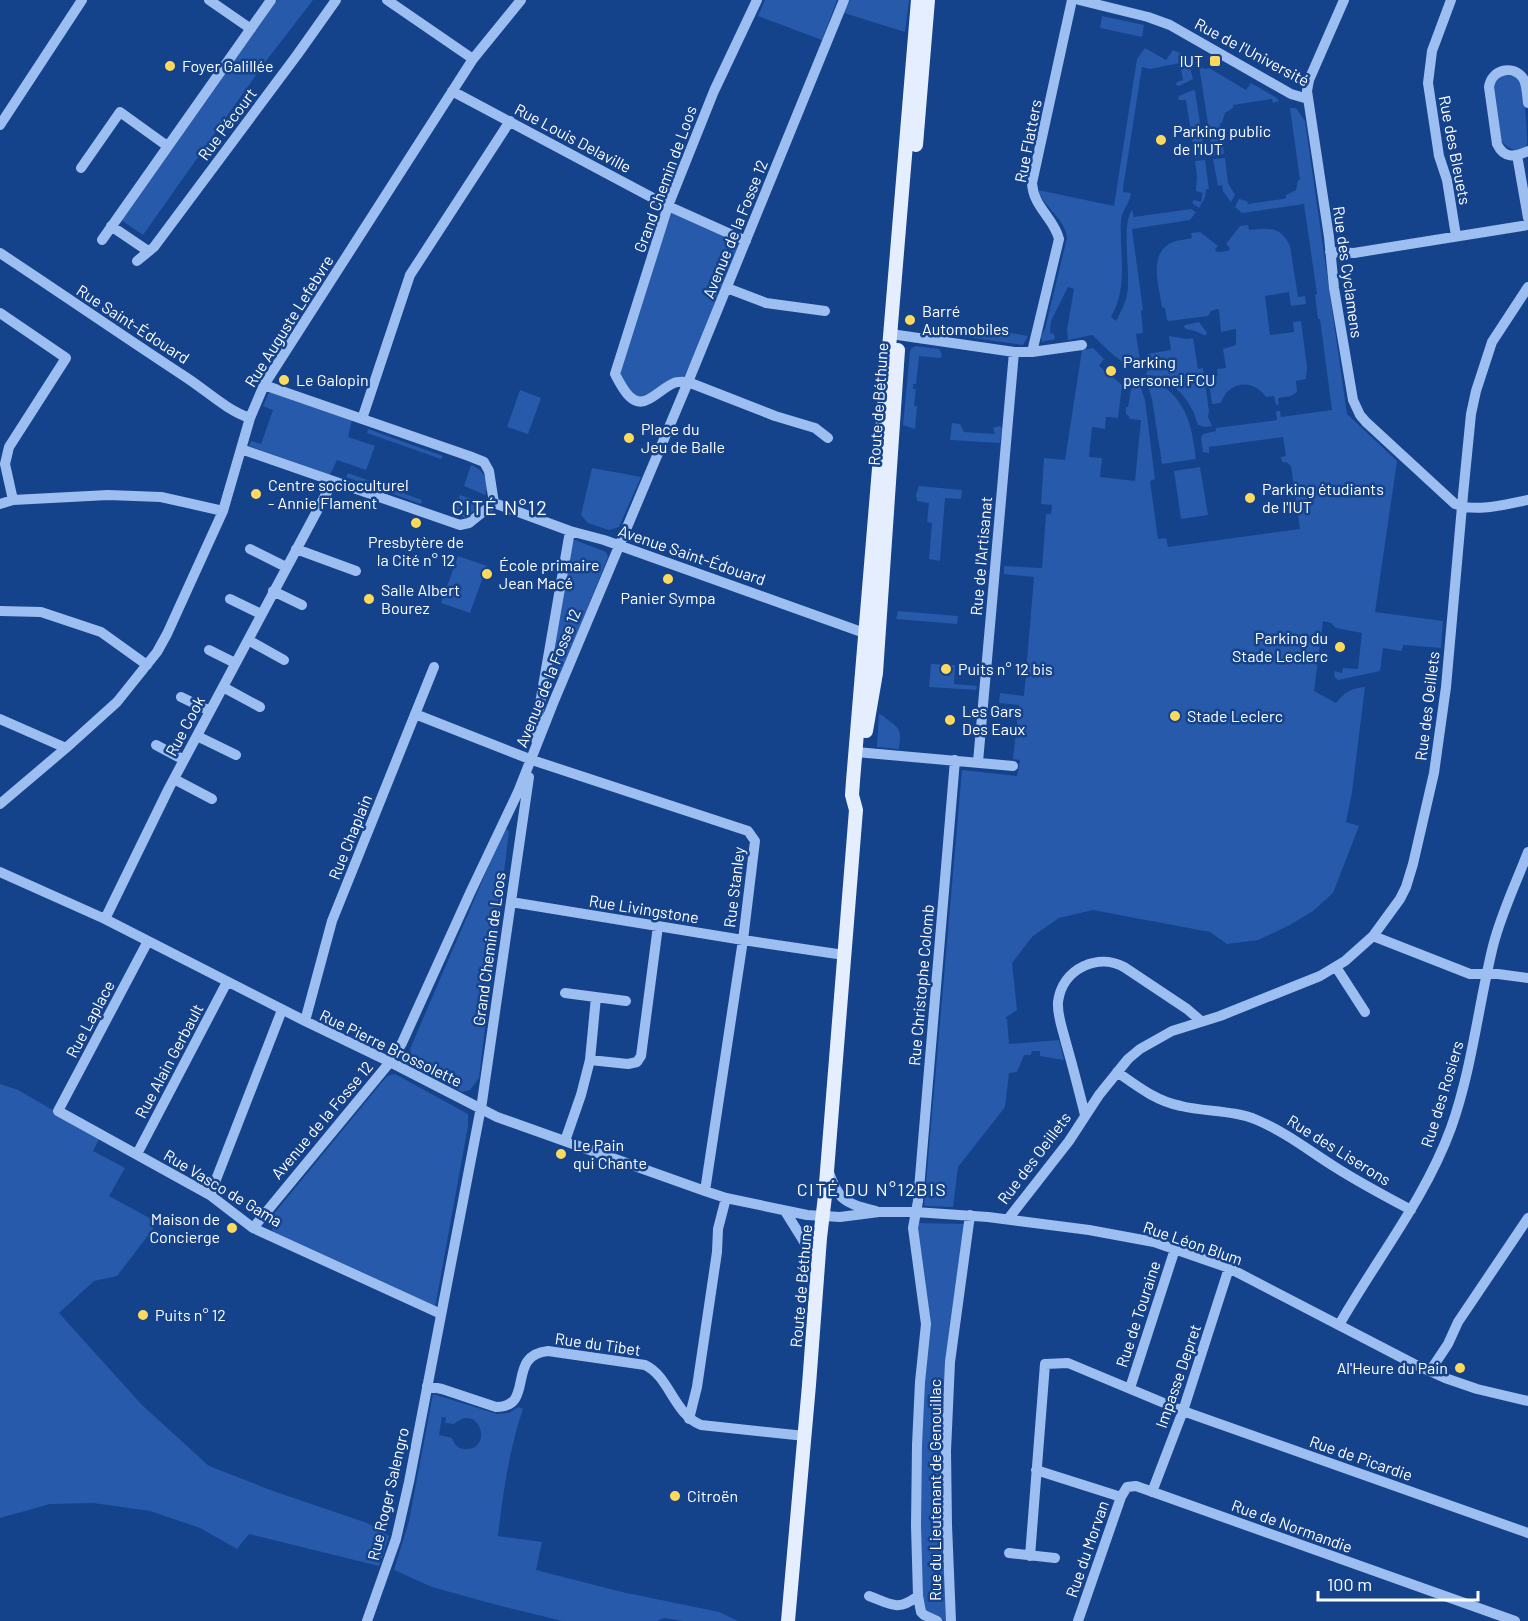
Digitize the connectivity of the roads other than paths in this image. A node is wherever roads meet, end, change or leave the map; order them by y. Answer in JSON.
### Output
{"nodes":[{"id":1,"x":82,"y":0,"type":"edge"},
{"id":2,"x":209,"y":0,"type":"edge"},
{"id":3,"x":271,"y":0,"type":"edge"},
{"id":4,"x":336,"y":0,"type":"edge"},
{"id":5,"x":387,"y":0,"type":"edge"},
{"id":6,"x":521,"y":0,"type":"edge"},
{"id":7,"x":757,"y":0,"type":"edge"},
{"id":8,"x":844,"y":0,"type":"edge"},
{"id":9,"x":918,"y":0,"type":"edge"},
{"id":10,"x":928,"y":0,"type":"edge"},
{"id":11,"x":1072,"y":0,"type":"edge"},
{"id":12,"x":1079,"y":0,"type":"edge"},
{"id":13,"x":1129,"y":0,"type":"edge"},
{"id":14,"x":1344,"y":0,"type":"edge"},
{"id":15,"x":1451,"y":0,"type":"edge"},
{"id":16,"x":1127,"y":12,"type":"junction"},
{"id":17,"x":250,"y":29,"type":"junction"},
{"id":18,"x":473,"y":59,"type":"junction"},
{"id":19,"x":452,"y":91,"type":"junction"},
{"id":20,"x":1308,"y":99,"type":"junction"},
{"id":21,"x":1528,"y":102,"type":"edge"},
{"id":22,"x":510,"y":121,"type":"junction"},
{"id":23,"x":0,"y":125,"type":"edge"},
{"id":24,"x":169,"y":145,"type":"junction"},
{"id":25,"x":1522,"y":153,"type":"edge"},
{"id":26,"x":81,"y":168,"type":"dead end"},
{"id":27,"x":668,"y":206,"type":"junction"},
{"id":28,"x":1528,"y":219,"type":"edge"},
{"id":29,"x":1528,"y":225,"type":"edge"},
{"id":30,"x":111,"y":226,"type":"junction"},
{"id":31,"x":1456,"y":237,"type":"junction"},
{"id":32,"x":102,"y":240,"type":"dead end"},
{"id":33,"x":746,"y":241,"type":"junction"},
{"id":34,"x":148,"y":251,"type":"junction"},
{"id":35,"x":1330,"y":252,"type":"junction"},
{"id":36,"x":0,"y":253,"type":"edge"},
{"id":37,"x":137,"y":261,"type":"dead end"},
{"id":38,"x":1528,"y":287,"type":"edge"},
{"id":39,"x":727,"y":288,"type":"junction"},
{"id":40,"x":825,"y":311,"type":"dead end"},
{"id":41,"x":0,"y":313,"type":"edge"},
{"id":42,"x":895,"y":335,"type":"junction"},
{"id":43,"x":1082,"y":345,"type":"dead end"},
{"id":44,"x":1014,"y":351,"type":"junction"},
{"id":45,"x":1032,"y":351,"type":"junction"},
{"id":46,"x":688,"y":382,"type":"junction"},
{"id":47,"x":264,"y":385,"type":"junction"},
{"id":48,"x":250,"y":418,"type":"junction"},
{"id":49,"x":362,"y":419,"type":"junction"},
{"id":50,"x":828,"y":438,"type":"dead end"},
{"id":51,"x":241,"y":449,"type":"junction"},
{"id":52,"x":333,"y":481,"type":"junction"},
{"id":53,"x":13,"y":500,"type":"junction"},
{"id":54,"x":1528,"y":500,"type":"edge"},
{"id":55,"x":494,"y":503,"type":"junction"},
{"id":56,"x":0,"y":504,"type":"edge"},
{"id":57,"x":1462,"y":507,"type":"junction"},
{"id":58,"x":223,"y":511,"type":"junction"},
{"id":59,"x":570,"y":531,"type":"junction"},
{"id":60,"x":619,"y":546,"type":"junction"},
{"id":61,"x":250,"y":549,"type":"dead end"},
{"id":62,"x":296,"y":549,"type":"junction"},
{"id":63,"x":286,"y":567,"type":"junction"},
{"id":64,"x":356,"y":571,"type":"dead end"},
{"id":65,"x":273,"y":591,"type":"junction"},
{"id":66,"x":230,"y":599,"type":"dead end"},
{"id":67,"x":302,"y":605,"type":"dead end"},
{"id":68,"x":0,"y":611,"type":"edge"},
{"id":69,"x":261,"y":614,"type":"junction"},
{"id":70,"x":872,"y":635,"type":"junction"},
{"id":71,"x":248,"y":640,"type":"junction"},
{"id":72,"x":209,"y":650,"type":"dead end"},
{"id":73,"x":284,"y":660,"type":"dead end"},
{"id":74,"x":236,"y":663,"type":"junction"},
{"id":75,"x":147,"y":665,"type":"junction"},
{"id":76,"x":434,"y":667,"type":"dead end"},
{"id":77,"x":223,"y":687,"type":"junction"},
{"id":78,"x":181,"y":697,"type":"dead end"},
{"id":79,"x":260,"y":707,"type":"dead end"},
{"id":80,"x":210,"y":711,"type":"junction"},
{"id":81,"x":415,"y":714,"type":"junction"},
{"id":82,"x":0,"y":719,"type":"edge"},
{"id":83,"x":197,"y":736,"type":"junction"},
{"id":84,"x":156,"y":745,"type":"dead end"},
{"id":85,"x":66,"y":748,"type":"junction"},
{"id":86,"x":861,"y":752,"type":"junction"},
{"id":87,"x":236,"y":755,"type":"dead end"},
{"id":88,"x":184,"y":760,"type":"junction"},
{"id":89,"x":532,"y":760,"type":"junction"},
{"id":90,"x":955,"y":760,"type":"junction"},
{"id":91,"x":978,"y":762,"type":"junction"},
{"id":92,"x":1013,"y":766,"type":"dead end"},
{"id":93,"x":174,"y":779,"type":"junction"},
{"id":94,"x":212,"y":799,"type":"dead end"},
{"id":95,"x":0,"y":804,"type":"edge"},
{"id":96,"x":1528,"y":852,"type":"edge"},
{"id":97,"x":0,"y":872,"type":"edge"},
{"id":98,"x":511,"y":902,"type":"junction"},
{"id":99,"x":105,"y":919,"type":"junction"},
{"id":100,"x":657,"y":926,"type":"junction"},
{"id":101,"x":1373,"y":936,"type":"junction"},
{"id":102,"x":148,"y":940,"type":"junction"},
{"id":103,"x":743,"y":940,"type":"junction"},
{"id":104,"x":844,"y":955,"type":"junction"},
{"id":105,"x":1336,"y":967,"type":"junction"},
{"id":106,"x":1487,"y":974,"type":"junction"},
{"id":107,"x":1528,"y":978,"type":"edge"},
{"id":108,"x":227,"y":982,"type":"junction"},
{"id":109,"x":565,"y":993,"type":"dead end"},
{"id":110,"x":596,"y":997,"type":"junction"},
{"id":111,"x":626,"y":1001,"type":"dead end"},
{"id":112,"x":282,"y":1010,"type":"junction"},
{"id":113,"x":1365,"y":1012,"type":"dead end"},
{"id":114,"x":1201,"y":1021,"type":"junction"},
{"id":115,"x":305,"y":1022,"type":"junction"},
{"id":116,"x":590,"y":1060,"type":"junction"},
{"id":117,"x":390,"y":1062,"type":"junction"},
{"id":118,"x":1117,"y":1072,"type":"junction"},
{"id":119,"x":480,"y":1109,"type":"junction"},
{"id":120,"x":58,"y":1111,"type":"joint"},
{"id":121,"x":1085,"y":1115,"type":"junction"},
{"id":122,"x":565,"y":1141,"type":"junction"},
{"id":123,"x":137,"y":1154,"type":"junction"},
{"id":124,"x":827,"y":1167,"type":"junction"},
{"id":125,"x":705,"y":1191,"type":"junction"},
{"id":126,"x":210,"y":1195,"type":"junction"},
{"id":127,"x":726,"y":1198,"type":"junction"},
{"id":128,"x":1411,"y":1210,"type":"junction"},
{"id":129,"x":785,"y":1211,"type":"junction"},
{"id":130,"x":879,"y":1212,"type":"junction"},
{"id":131,"x":915,"y":1212,"type":"junction"},
{"id":132,"x":970,"y":1215,"type":"junction"},
{"id":133,"x":823,"y":1216,"type":"junction"},
{"id":134,"x":1528,"y":1218,"type":"edge"},
{"id":135,"x":1008,"y":1219,"type":"junction"},
{"id":136,"x":253,"y":1228,"type":"junction"},
{"id":137,"x":1175,"y":1249,"type":"junction"},
{"id":138,"x":818,"y":1264,"type":"junction"},
{"id":139,"x":1229,"y":1268,"type":"junction"},
{"id":140,"x":441,"y":1314,"type":"junction"},
{"id":141,"x":1339,"y":1325,"type":"junction"},
{"id":142,"x":430,"y":1371,"type":"joint"},
{"id":143,"x":1430,"y":1371,"type":"junction"},
{"id":144,"x":427,"y":1386,"type":"junction"},
{"id":145,"x":1130,"y":1388,"type":"junction"},
{"id":146,"x":1528,"y":1401,"type":"edge"},
{"id":147,"x":1183,"y":1411,"type":"junction"},
{"id":148,"x":689,"y":1419,"type":"junction"},
{"id":149,"x":805,"y":1436,"type":"junction"},
{"id":150,"x":1036,"y":1470,"type":"junction"},
{"id":151,"x":1127,"y":1487,"type":"joint"},
{"id":152,"x":1152,"y":1492,"type":"junction"},
{"id":153,"x":1121,"y":1497,"type":"junction"},
{"id":154,"x":1528,"y":1533,"type":"edge"},
{"id":155,"x":1009,"y":1553,"type":"dead end"},
{"id":156,"x":1030,"y":1556,"type":"junction"},
{"id":157,"x":1055,"y":1558,"type":"dead end"},
{"id":158,"x":869,"y":1596,"type":"dead end"},
{"id":159,"x":918,"y":1596,"type":"junction"},
{"id":160,"x":367,"y":1621,"type":"edge"},
{"id":161,"x":788,"y":1621,"type":"edge"},
{"id":162,"x":937,"y":1621,"type":"edge"},
{"id":163,"x":951,"y":1621,"type":"edge"},
{"id":164,"x":1077,"y":1621,"type":"edge"},
{"id":165,"x":1515,"y":1621,"type":"edge"}],
"edges":[{"from":1,"to":23,"type":"street"},
{"from":2,"to":17,"type":"street"},
{"from":3,"to":17,"type":"street"},
{"from":4,"to":34,"type":"street","name":"Rue Pécourt"},
{"from":5,"to":18,"type":"street"},
{"from":6,"to":18,"type":"street","name":"Rue Auguste Lefebvre"},
{"from":7,"to":27,"type":"street","name":"Grand Chemin de Loos"},
{"from":8,"to":33,"type":"street","name":"Avenue de la Fosse 12"},
{"from":9,"to":42,"type":"main road","name":"Route de Béthune"},
{"from":10,"to":42,"type":"main road","name":"Route de Béthune"},
{"from":11,"to":45,"type":"street","name":"Rue Flatters"},
{"from":12,"to":16,"type":"street","name":"Rue de l'Université"},
{"from":13,"to":16,"type":"street"},
{"from":14,"to":20,"type":"street","name":"Rue des Cyclamens"},
{"from":15,"to":31,"type":"street","name":"Rue des Bleuets"},
{"from":16,"to":20,"type":"street","name":"Rue de l'Université"},
{"from":17,"to":24,"type":"street"},
{"from":18,"to":19,"type":"street","name":"Rue Auguste Lefebvre"},
{"from":19,"to":22,"type":"street","name":"Rue Louis Delaville"},
{"from":19,"to":47,"type":"street","name":"Rue Auguste Lefebvre"},
{"from":20,"to":35,"type":"street","name":"Rue des Cyclamens"},
{"from":21,"to":25,"type":"street"},
{"from":22,"to":27,"type":"street","name":"Rue Louis Delaville"},
{"from":22,"to":49,"type":"street"},
{"from":24,"to":26,"type":"street"},
{"from":24,"to":30,"type":"street"},
{"from":25,"to":28,"type":"street"},
{"from":27,"to":33,"type":"street","name":"Rue Louis Delaville"},
{"from":27,"to":46,"type":"street","name":"Grand Chemin de Loos"},
{"from":29,"to":31,"type":"street"},
{"from":30,"to":32,"type":"street"},
{"from":30,"to":34,"type":"street"},
{"from":31,"to":35,"type":"street"},
{"from":33,"to":39,"type":"street","name":"Avenue de la Fosse 12"},
{"from":34,"to":37,"type":"street","name":"Rue Pécourt"},
{"from":35,"to":57,"type":"street","name":"Rue des Cyclamens"},
{"from":36,"to":48,"type":"street","name":"Rue Saint-Édouard"},
{"from":38,"to":57,"type":"street","name":"Rue des Oeillets"},
{"from":39,"to":40,"type":"street"},
{"from":39,"to":46,"type":"street","name":"Avenue de la Fosse 12"},
{"from":41,"to":53,"type":"street"},
{"from":42,"to":44,"type":"street"},
{"from":42,"to":70,"type":"main road","name":"Route de Béthune"},
{"from":43,"to":45,"type":"street"},
{"from":44,"to":45,"type":"street"},
{"from":44,"to":91,"type":"street","name":"Rue de l'Artisanat"},
{"from":46,"to":50,"type":"street"},
{"from":46,"to":60,"type":"street","name":"Avenue de la Fosse 12"},
{"from":47,"to":48,"type":"street","name":"Rue Auguste Lefebvre"},
{"from":47,"to":49,"type":"street"},
{"from":48,"to":51,"type":"street","name":"Rue Auguste Lefebvre"},
{"from":49,"to":55,"type":"street"},
{"from":51,"to":52,"type":"street"},
{"from":51,"to":58,"type":"street","name":"Rue Auguste Lefebvre"},
{"from":52,"to":55,"type":"street"},
{"from":52,"to":62,"type":"street","name":"Rue Cook"},
{"from":53,"to":56,"type":"street"},
{"from":53,"to":58,"type":"street"},
{"from":54,"to":57,"type":"street"},
{"from":55,"to":59,"type":"street","name":"Avenue Saint-Édouard"},
{"from":57,"to":101,"type":"street","name":"Rue des Oeillets"},
{"from":58,"to":75,"type":"street","name":"Rue Auguste Lefebvre"},
{"from":59,"to":60,"type":"street","name":"Avenue Saint-Édouard"},
{"from":59,"to":89,"type":"street","name":"Grand Chemin de Loos"},
{"from":60,"to":70,"type":"street","name":"Avenue Saint-Édouard"},
{"from":60,"to":89,"type":"street","name":"Avenue de la Fosse 12"},
{"from":61,"to":63,"type":"street"},
{"from":62,"to":63,"type":"street","name":"Rue Cook"},
{"from":62,"to":64,"type":"street"},
{"from":63,"to":65,"type":"street","name":"Rue Cook"},
{"from":65,"to":67,"type":"street"},
{"from":65,"to":69,"type":"street","name":"Rue Cook"},
{"from":66,"to":69,"type":"street"},
{"from":68,"to":75,"type":"street"},
{"from":69,"to":71,"type":"street","name":"Rue Cook"},
{"from":70,"to":86,"type":"main road","name":"Route de Béthune"},
{"from":71,"to":73,"type":"street"},
{"from":71,"to":74,"type":"street","name":"Rue Cook"},
{"from":72,"to":74,"type":"street"},
{"from":74,"to":77,"type":"street","name":"Rue Cook"},
{"from":75,"to":85,"type":"street","name":"Rue Auguste Lefebvre"},
{"from":76,"to":81,"type":"street","name":"Rue Chaplain"},
{"from":77,"to":79,"type":"street"},
{"from":77,"to":80,"type":"street","name":"Rue Cook"},
{"from":78,"to":80,"type":"street"},
{"from":80,"to":83,"type":"street","name":"Rue Cook"},
{"from":81,"to":89,"type":"street","name":"Rue Stanley"},
{"from":81,"to":115,"type":"street","name":"Rue Chaplain"},
{"from":82,"to":85,"type":"street"},
{"from":83,"to":87,"type":"street"},
{"from":83,"to":88,"type":"street","name":"Rue Cook"},
{"from":84,"to":88,"type":"street"},
{"from":85,"to":95,"type":"street","name":"Rue Auguste Lefebvre"},
{"from":86,"to":90,"type":"street"},
{"from":86,"to":104,"type":"main road","name":"Route de Béthune"},
{"from":88,"to":93,"type":"street","name":"Rue Cook"},
{"from":89,"to":98,"type":"street","name":"Grand Chemin de Loos"},
{"from":89,"to":103,"type":"street","name":"Rue Stanley"},
{"from":89,"to":117,"type":"street","name":"Avenue de la Fosse 12"},
{"from":90,"to":91,"type":"street"},
{"from":90,"to":131,"type":"street","name":"Rue Christophe Colomb"},
{"from":91,"to":92,"type":"street"},
{"from":93,"to":94,"type":"street"},
{"from":93,"to":99,"type":"street","name":"Rue Cook"},
{"from":96,"to":106,"type":"street","name":"Rue des Rosiers"},
{"from":97,"to":99,"type":"street","name":"Rue Pierre Brossolette"},
{"from":98,"to":100,"type":"street","name":"Rue Livingstone"},
{"from":98,"to":119,"type":"street","name":"Grand Chemin de Loos"},
{"from":99,"to":102,"type":"street","name":"Rue Pierre Brossolette"},
{"from":100,"to":103,"type":"street","name":"Rue Livingstone"},
{"from":100,"to":116,"type":"street"},
{"from":101,"to":105,"type":"street","name":"Rue des Oeillets"},
{"from":101,"to":106,"type":"street"},
{"from":102,"to":108,"type":"street","name":"Rue Pierre Brossolette"},
{"from":102,"to":120,"type":"street","name":"Rue Laplace"},
{"from":103,"to":104,"type":"street","name":"Rue Livingstone"},
{"from":103,"to":125,"type":"street","name":"Rue Stanley"},
{"from":104,"to":124,"type":"main road","name":"Route de Béthune"},
{"from":105,"to":113,"type":"street"},
{"from":105,"to":114,"type":"street","name":"Rue des Oeillets"},
{"from":106,"to":107,"type":"street"},
{"from":106,"to":128,"type":"street","name":"Rue des Rosiers"},
{"from":108,"to":112,"type":"street","name":"Rue Pierre Brossolette"},
{"from":108,"to":123,"type":"street","name":"Rue Alain Gerbault"},
{"from":109,"to":110,"type":"street"},
{"from":110,"to":111,"type":"street"},
{"from":110,"to":116,"type":"street"},
{"from":112,"to":115,"type":"street","name":"Rue Pierre Brossolette"},
{"from":112,"to":126,"type":"street"},
{"from":114,"to":118,"type":"street","name":"Rue des Oeillets"},
{"from":114,"to":121,"type":"street","name":"Rue des Oeillets"},
{"from":115,"to":117,"type":"street","name":"Rue Pierre Brossolette"},
{"from":116,"to":122,"type":"street"},
{"from":117,"to":119,"type":"street","name":"Rue Pierre Brossolette"},
{"from":117,"to":136,"type":"street","name":"Avenue de la Fosse 12"},
{"from":118,"to":121,"type":"street","name":"Rue des Oeillets"},
{"from":118,"to":128,"type":"street","name":"Rue des Liserons"},
{"from":119,"to":122,"type":"street","name":"Rue Pierre Brossolette"},
{"from":119,"to":140,"type":"street","name":"Grand Chemin de Loos"},
{"from":120,"to":123,"type":"street","name":"Rue Vasco de Gama"},
{"from":121,"to":135,"type":"street","name":"Rue des Oeillets"},
{"from":122,"to":125,"type":"street","name":"Rue Pierre Brossolette"},
{"from":123,"to":126,"type":"street","name":"Rue Vasco de Gama"},
{"from":124,"to":130,"type":"street"},
{"from":124,"to":133,"type":"main road","name":"Route de Béthune"},
{"from":125,"to":127,"type":"street","name":"Rue Pierre Brossolette"},
{"from":126,"to":136,"type":"street","name":"Rue Vasco de Gama"},
{"from":127,"to":129,"type":"street","name":"Rue Pierre Brossolette"},
{"from":127,"to":148,"type":"street"},
{"from":128,"to":141,"type":"street","name":"Rue des Rosiers"},
{"from":129,"to":133,"type":"street","name":"Rue Pierre Brossolette"},
{"from":129,"to":138,"type":"street"},
{"from":130,"to":131,"type":"street","name":"Rue Léon Blum"},
{"from":130,"to":133,"type":"street","name":"Rue Léon Blum"},
{"from":131,"to":132,"type":"street","name":"Rue Léon Blum"},
{"from":131,"to":159,"type":"street","name":"Rue du Lieutenant de Genouillac"},
{"from":132,"to":135,"type":"street","name":"Rue Léon Blum"},
{"from":132,"to":163,"type":"street","name":"Rue du Lieutenant de Genouillac"},
{"from":133,"to":138,"type":"main road","name":"Route de Béthune"},
{"from":134,"to":143,"type":"street"},
{"from":135,"to":137,"type":"street","name":"Rue Léon Blum"},
{"from":136,"to":140,"type":"street","name":"Rue Vasco de Gama"},
{"from":137,"to":139,"type":"street","name":"Rue Léon Blum"},
{"from":137,"to":145,"type":"street","name":"Rue de Touraine"},
{"from":138,"to":149,"type":"main road","name":"Route de Béthune"},
{"from":139,"to":141,"type":"street","name":"Rue Léon Blum"},
{"from":139,"to":147,"type":"street","name":"Impasse Depret"},
{"from":140,"to":142,"type":"street","name":"Grand Chemin de Loos"},
{"from":141,"to":143,"type":"street","name":"Rue Léon Blum"},
{"from":142,"to":144,"type":"street","name":"Rue Roger Salengro"},
{"from":143,"to":146,"type":"street","name":"Rue Léon Blum"},
{"from":144,"to":148,"type":"street","name":"Rue du Tibet"},
{"from":144,"to":160,"type":"street","name":"Rue Roger Salengro"},
{"from":145,"to":147,"type":"street","name":"Rue de Touraine"},
{"from":145,"to":150,"type":"street","name":"Rue de Touraine"},
{"from":147,"to":152,"type":"street","name":"Impasse Depret"},
{"from":147,"to":154,"type":"street","name":"Rue de Picardie"},
{"from":148,"to":149,"type":"street"},
{"from":149,"to":161,"type":"main road","name":"Route de Béthune"},
{"from":150,"to":153,"type":"street"},
{"from":150,"to":156,"type":"street"},
{"from":151,"to":152,"type":"street","name":"Rue de Normandie"},
{"from":151,"to":153,"type":"street","name":"Rue du Morvan"},
{"from":152,"to":165,"type":"street","name":"Rue de Normandie"},
{"from":153,"to":164,"type":"street","name":"Rue du Morvan"},
{"from":155,"to":156,"type":"street"},
{"from":156,"to":157,"type":"street"},
{"from":158,"to":159,"type":"street","name":"Rue du Lieutenant de Genouillac"},
{"from":159,"to":162,"type":"street","name":"Rue du Lieutenant de Genouillac"}]}
